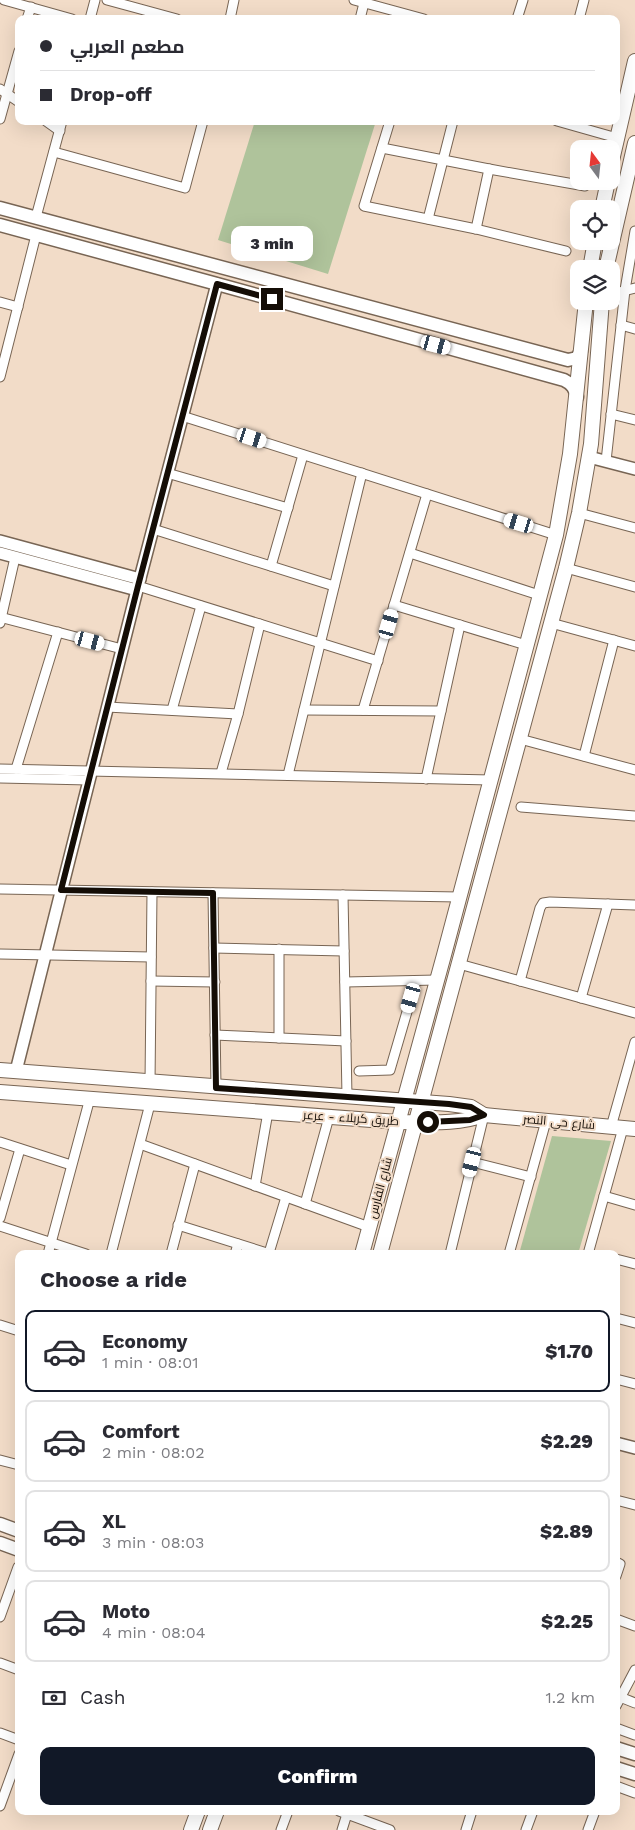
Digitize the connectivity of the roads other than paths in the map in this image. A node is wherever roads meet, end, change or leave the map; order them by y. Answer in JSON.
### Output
{"nodes":[{"id":1,"x":4,"y":0,"type":"edge"},
{"id":2,"x":95,"y":0,"type":"edge"},
{"id":3,"x":107,"y":0,"type":"edge"},
{"id":4,"x":234,"y":0,"type":"edge"},
{"id":5,"x":354,"y":0,"type":"edge"},
{"id":6,"x":523,"y":0,"type":"edge"},
{"id":7,"x":584,"y":0,"type":"edge"},
{"id":8,"x":364,"y":3,"type":"junction"},
{"id":9,"x":388,"y":4,"type":"edge"},
{"id":10,"x":30,"y":7,"type":"junction"},
{"id":11,"x":28,"y":15,"type":"edge"},
{"id":12,"x":58,"y":15,"type":"edge"},
{"id":13,"x":91,"y":15,"type":"edge"},
{"id":14,"x":162,"y":15,"type":"edge"},
{"id":15,"x":231,"y":15,"type":"edge"},
{"id":16,"x":361,"y":15,"type":"edge"},
{"id":17,"x":414,"y":15,"type":"edge"},
{"id":18,"x":518,"y":15,"type":"edge"},
{"id":19,"x":580,"y":15,"type":"edge"},
{"id":20,"x":635,"y":61,"type":"edge"},
{"id":21,"x":15,"y":62,"type":"edge"},
{"id":22,"x":4,"y":92,"type":"edge"},
{"id":23,"x":15,"y":99,"type":"edge"},
{"id":24,"x":0,"y":119,"type":"edge"},
{"id":25,"x":52,"y":125,"type":"edge"},
{"id":26,"x":61,"y":125,"type":"edge"},
{"id":27,"x":202,"y":125,"type":"edge"},
{"id":28,"x":389,"y":125,"type":"edge"},
{"id":29,"x":452,"y":125,"type":"edge"},
{"id":30,"x":570,"y":125,"type":"edge"},
{"id":31,"x":60,"y":131,"type":"junction"},
{"id":32,"x":617,"y":138,"type":"joint"},
{"id":33,"x":382,"y":148,"type":"junction"},
{"id":34,"x":634,"y":148,"type":"edge"},
{"id":35,"x":54,"y":152,"type":"junction"},
{"id":36,"x":443,"y":160,"type":"junction"},
{"id":37,"x":489,"y":169,"type":"junction"},
{"id":38,"x":570,"y":183,"type":"edge"},
{"id":39,"x":0,"y":208,"type":"edge"},
{"id":40,"x":36,"y":217,"type":"junction"},
{"id":41,"x":428,"y":219,"type":"junction"},
{"id":42,"x":0,"y":225,"type":"edge"},
{"id":43,"x":476,"y":229,"type":"junction"},
{"id":44,"x":635,"y":231,"type":"edge"},
{"id":45,"x":36,"y":235,"type":"junction"},
{"id":46,"x":144,"y":246,"type":"junction"},
{"id":47,"x":566,"y":251,"type":"dead end"},
{"id":48,"x":167,"y":252,"type":"junction"},
{"id":49,"x":608,"y":260,"type":"edge"},
{"id":50,"x":138,"y":262,"type":"junction"},
{"id":51,"x":163,"y":269,"type":"junction"},
{"id":52,"x":217,"y":284,"type":"junction"},
{"id":53,"x":635,"y":288,"type":"edge"},
{"id":54,"x":625,"y":290,"type":"junction"},
{"id":55,"x":620,"y":291,"type":"edge"},
{"id":56,"x":0,"y":302,"type":"edge"},
{"id":57,"x":18,"y":307,"type":"junction"},
{"id":58,"x":585,"y":310,"type":"edge"},
{"id":59,"x":601,"y":310,"type":"edge"},
{"id":60,"x":621,"y":326,"type":"junction"},
{"id":61,"x":635,"y":329,"type":"edge"},
{"id":62,"x":534,"y":351,"type":"junction"},
{"id":63,"x":581,"y":351,"type":"junction"},
{"id":64,"x":527,"y":370,"type":"junction"},
{"id":65,"x":0,"y":377,"type":"edge"},
{"id":66,"x":576,"y":397,"type":"junction"},
{"id":67,"x":611,"y":414,"type":"junction"},
{"id":68,"x":182,"y":416,"type":"junction"},
{"id":69,"x":635,"y":420,"type":"edge"},
{"id":70,"x":303,"y":455,"type":"junction"},
{"id":71,"x":589,"y":457,"type":"junction"},
{"id":72,"x":606,"y":461,"type":"junction"},
{"id":73,"x":635,"y":469,"type":"edge"},
{"id":74,"x":168,"y":473,"type":"junction"},
{"id":75,"x":362,"y":473,"type":"junction"},
{"id":76,"x":427,"y":494,"type":"junction"},
{"id":77,"x":288,"y":508,"type":"junction"},
{"id":78,"x":579,"y":513,"type":"junction"},
{"id":79,"x":635,"y":528,"type":"edge"},
{"id":80,"x":153,"y":529,"type":"junction"},
{"id":81,"x":556,"y":535,"type":"junction"},
{"id":82,"x":0,"y":541,"type":"edge"},
{"id":83,"x":0,"y":553,"type":"edge"},
{"id":84,"x":410,"y":553,"type":"junction"},
{"id":85,"x":14,"y":562,"type":"dead end"},
{"id":86,"x":271,"y":566,"type":"junction"},
{"id":87,"x":566,"y":568,"type":"junction"},
{"id":88,"x":124,"y":581,"type":"junction"},
{"id":89,"x":138,"y":585,"type":"junction"},
{"id":90,"x":334,"y":586,"type":"junction"},
{"id":91,"x":635,"y":587,"type":"edge"},
{"id":92,"x":539,"y":595,"type":"junction"},
{"id":93,"x":394,"y":605,"type":"junction"},
{"id":94,"x":201,"y":606,"type":"junction"},
{"id":95,"x":0,"y":619,"type":"edge"},
{"id":96,"x":551,"y":623,"type":"junction"},
{"id":97,"x":260,"y":624,"type":"junction"},
{"id":98,"x":460,"y":625,"type":"junction"},
{"id":99,"x":58,"y":632,"type":"junction"},
{"id":100,"x":614,"y":640,"type":"junction"},
{"id":101,"x":320,"y":643,"type":"junction"},
{"id":102,"x":526,"y":645,"type":"junction"},
{"id":103,"x":635,"y":646,"type":"edge"},
{"id":104,"x":122,"y":649,"type":"junction"},
{"id":105,"x":378,"y":661,"type":"junction"},
{"id":106,"x":107,"y":707,"type":"junction"},
{"id":107,"x":172,"y":710,"type":"junction"},
{"id":108,"x":304,"y":710,"type":"junction"},
{"id":109,"x":363,"y":710,"type":"junction"},
{"id":110,"x":441,"y":711,"type":"junction"},
{"id":111,"x":238,"y":714,"type":"junction"},
{"id":112,"x":520,"y":739,"type":"junction"},
{"id":113,"x":584,"y":756,"type":"junction"},
{"id":114,"x":0,"y":769,"type":"edge"},
{"id":115,"x":16,"y":769,"type":"junction"},
{"id":116,"x":635,"y":770,"type":"edge"},
{"id":117,"x":221,"y":773,"type":"junction"},
{"id":118,"x":90,"y":775,"type":"junction"},
{"id":119,"x":288,"y":775,"type":"junction"},
{"id":120,"x":0,"y":778,"type":"edge"},
{"id":121,"x":426,"y":779,"type":"junction"},
{"id":122,"x":491,"y":780,"type":"junction"},
{"id":123,"x":521,"y":807,"type":"dead end"},
{"id":124,"x":635,"y":816,"type":"edge"},
{"id":125,"x":0,"y":889,"type":"edge"},
{"id":126,"x":61,"y":890,"type":"junction"},
{"id":127,"x":152,"y":892,"type":"junction"},
{"id":128,"x":213,"y":893,"type":"junction"},
{"id":129,"x":343,"y":894,"type":"junction"},
{"id":130,"x":460,"y":897,"type":"junction"},
{"id":131,"x":608,"y":904,"type":"junction"},
{"id":132,"x":635,"y":905,"type":"edge"},
{"id":133,"x":214,"y":948,"type":"junction"},
{"id":134,"x":279,"y":950,"type":"junction"},
{"id":135,"x":344,"y":951,"type":"junction"},
{"id":136,"x":0,"y":954,"type":"edge"},
{"id":137,"x":45,"y":955,"type":"junction"},
{"id":138,"x":151,"y":957,"type":"junction"},
{"id":139,"x":459,"y":964,"type":"junction"},
{"id":140,"x":437,"y":980,"type":"junction"},
{"id":141,"x":151,"y":981,"type":"junction"},
{"id":142,"x":416,"y":981,"type":"junction"},
{"id":143,"x":520,"y":981,"type":"junction"},
{"id":144,"x":215,"y":982,"type":"junction"},
{"id":145,"x":345,"y":982,"type":"junction"},
{"id":146,"x":581,"y":998,"type":"junction"},
{"id":147,"x":635,"y":1014,"type":"edge"},
{"id":148,"x":216,"y":1035,"type":"junction"},
{"id":149,"x":279,"y":1038,"type":"junction"},
{"id":150,"x":421,"y":1039,"type":"junction"},
{"id":151,"x":346,"y":1041,"type":"junction"},
{"id":152,"x":635,"y":1042,"type":"edge"},
{"id":153,"x":438,"y":1045,"type":"junction"},
{"id":154,"x":0,"y":1070,"type":"edge"},
{"id":155,"x":16,"y":1071,"type":"junction"},
{"id":156,"x":359,"y":1071,"type":"dead end"},
{"id":157,"x":411,"y":1075,"type":"junction"},
{"id":158,"x":150,"y":1082,"type":"junction"},
{"id":159,"x":216,"y":1088,"type":"junction"},
{"id":160,"x":0,"y":1092,"type":"edge"},
{"id":161,"x":347,"y":1096,"type":"junction"},
{"id":162,"x":90,"y":1098,"type":"junction"},
{"id":163,"x":378,"y":1099,"type":"junction"},
{"id":164,"x":404,"y":1100,"type":"junction"},
{"id":165,"x":422,"y":1102,"type":"junction"},
{"id":166,"x":150,"y":1104,"type":"junction"},
{"id":167,"x":268,"y":1112,"type":"junction"},
{"id":168,"x":484,"y":1115,"type":"junction"},
{"id":169,"x":329,"y":1117,"type":"junction"},
{"id":170,"x":380,"y":1120,"type":"junction"},
{"id":171,"x":546,"y":1121,"type":"junction"},
{"id":172,"x":398,"y":1122,"type":"junction"},
{"id":173,"x":416,"y":1122,"type":"junction"},
{"id":174,"x":623,"y":1128,"type":"edge"},
{"id":175,"x":0,"y":1142,"type":"edge"},
{"id":176,"x":140,"y":1144,"type":"junction"},
{"id":177,"x":391,"y":1147,"type":"junction"},
{"id":178,"x":20,"y":1149,"type":"junction"},
{"id":179,"x":406,"y":1158,"type":"junction"},
{"id":180,"x":472,"y":1162,"type":"junction"},
{"id":181,"x":195,"y":1164,"type":"junction"},
{"id":182,"x":71,"y":1165,"type":"junction"},
{"id":183,"x":531,"y":1177,"type":"junction"},
{"id":184,"x":255,"y":1186,"type":"junction"},
{"id":185,"x":604,"y":1196,"type":"junction"},
{"id":186,"x":286,"y":1197,"type":"junction"},
{"id":187,"x":305,"y":1204,"type":"junction"},
{"id":188,"x":635,"y":1205,"type":"edge"},
{"id":189,"x":0,"y":1218,"type":"edge"},
{"id":190,"x":178,"y":1225,"type":"junction"},
{"id":191,"x":0,"y":1226,"type":"edge"},
{"id":192,"x":369,"y":1227,"type":"junction"},
{"id":193,"x":50,"y":1244,"type":"junction"},
{"id":194,"x":238,"y":1244,"type":"junction"},
{"id":195,"x":49,"y":1250,"type":"edge"},
{"id":196,"x":72,"y":1250,"type":"edge"},
{"id":197,"x":112,"y":1250,"type":"edge"},
{"id":198,"x":171,"y":1250,"type":"edge"},
{"id":199,"x":236,"y":1250,"type":"edge"},
{"id":200,"x":257,"y":1250,"type":"edge"},
{"id":201,"x":271,"y":1250,"type":"edge"},
{"id":202,"x":363,"y":1250,"type":"edge"},
{"id":203,"x":381,"y":1250,"type":"edge"},
{"id":204,"x":451,"y":1250,"type":"edge"},
{"id":205,"x":510,"y":1250,"type":"edge"},
{"id":206,"x":592,"y":1250,"type":"edge"},
{"id":207,"x":620,"y":1260,"type":"edge"},
{"id":208,"x":635,"y":1264,"type":"edge"},
{"id":209,"x":620,"y":1319,"type":"edge"},
{"id":210,"x":635,"y":1323,"type":"edge"},
{"id":211,"x":0,"y":1325,"type":"edge"},
{"id":212,"x":15,"y":1330,"type":"edge"},
{"id":213,"x":620,"y":1380,"type":"edge"},
{"id":214,"x":635,"y":1384,"type":"edge"},
{"id":215,"x":620,"y":1444,"type":"edge"},
{"id":216,"x":635,"y":1448,"type":"edge"},
{"id":217,"x":0,"y":1460,"type":"edge"},
{"id":218,"x":15,"y":1464,"type":"edge"},
{"id":219,"x":620,"y":1501,"type":"edge"},
{"id":220,"x":635,"y":1505,"type":"edge"},
{"id":221,"x":0,"y":1524,"type":"edge"},
{"id":222,"x":15,"y":1530,"type":"edge"},
{"id":223,"x":0,"y":1543,"type":"edge"},
{"id":224,"x":15,"y":1549,"type":"edge"},
{"id":225,"x":15,"y":1575,"type":"edge"},
{"id":226,"x":0,"y":1617,"type":"edge"},
{"id":227,"x":620,"y":1620,"type":"edge"},
{"id":228,"x":635,"y":1626,"type":"edge"},
{"id":229,"x":0,"y":1663,"type":"edge"},
{"id":230,"x":15,"y":1669,"type":"edge"},
{"id":231,"x":635,"y":1670,"type":"edge"},
{"id":232,"x":620,"y":1697,"type":"joint"},
{"id":233,"x":635,"y":1704,"type":"edge"},
{"id":234,"x":620,"y":1729,"type":"edge"},
{"id":235,"x":0,"y":1734,"type":"edge"},
{"id":236,"x":635,"y":1735,"type":"edge"},
{"id":237,"x":15,"y":1739,"type":"edge"},
{"id":238,"x":620,"y":1749,"type":"edge"},
{"id":239,"x":635,"y":1754,"type":"edge"},
{"id":240,"x":15,"y":1765,"type":"edge"},
{"id":241,"x":620,"y":1769,"type":"edge"},
{"id":242,"x":635,"y":1774,"type":"edge"},
{"id":243,"x":620,"y":1787,"type":"edge"},
{"id":244,"x":635,"y":1793,"type":"edge"},
{"id":245,"x":0,"y":1806,"type":"edge"},
{"id":246,"x":197,"y":1815,"type":"edge"},
{"id":247,"x":216,"y":1815,"type":"edge"},
{"id":248,"x":287,"y":1815,"type":"edge"},
{"id":249,"x":344,"y":1815,"type":"edge"},
{"id":250,"x":349,"y":1815,"type":"edge"},
{"id":251,"x":471,"y":1815,"type":"edge"},
{"id":252,"x":532,"y":1815,"type":"edge"},
{"id":253,"x":594,"y":1815,"type":"edge"},
{"id":254,"x":191,"y":1830,"type":"edge"},
{"id":255,"x":210,"y":1830,"type":"edge"},
{"id":256,"x":281,"y":1830,"type":"edge"},
{"id":257,"x":342,"y":1830,"type":"edge"},
{"id":258,"x":390,"y":1830,"type":"edge"},
{"id":259,"x":466,"y":1830,"type":"edge"},
{"id":260,"x":526,"y":1830,"type":"edge"},
{"id":261,"x":588,"y":1830,"type":"edge"}],
"edges":[{"from":1,"to":10,"type":"street"},
{"from":2,"to":13,"type":"street"},
{"from":3,"to":14,"type":"street"},
{"from":4,"to":15,"type":"street"},
{"from":5,"to":8,"type":"street"},
{"from":6,"to":18,"type":"street"},
{"from":7,"to":19,"type":"street"},
{"from":8,"to":9,"type":"street"},
{"from":8,"to":16,"type":"street"},
{"from":9,"to":17,"type":"street"},
{"from":10,"to":11,"type":"street"},
{"from":10,"to":12,"type":"street"},
{"from":20,"to":32,"type":"main road"},
{"from":21,"to":22,"type":"street"},
{"from":22,"to":23,"type":"street"},
{"from":22,"to":24,"type":"street"},
{"from":25,"to":31,"type":"street"},
{"from":26,"to":31,"type":"street"},
{"from":27,"to":35,"type":"street"},
{"from":28,"to":33,"type":"street"},
{"from":29,"to":36,"type":"street"},
{"from":30,"to":32,"type":"street"},
{"from":31,"to":35,"type":"street"},
{"from":33,"to":36,"type":"street"},
{"from":33,"to":41,"type":"street"},
{"from":34,"to":49,"type":"main road"},
{"from":35,"to":40,"type":"street"},
{"from":36,"to":37,"type":"street"},
{"from":36,"to":41,"type":"street"},
{"from":37,"to":38,"type":"street"},
{"from":37,"to":43,"type":"street"},
{"from":39,"to":40,"type":"main road"},
{"from":40,"to":46,"type":"main road"},
{"from":41,"to":43,"type":"street"},
{"from":42,"to":45,"type":"main road"},
{"from":43,"to":47,"type":"street"},
{"from":44,"to":54,"type":"street"},
{"from":45,"to":50,"type":"main road"},
{"from":45,"to":57,"type":"street"},
{"from":46,"to":48,"type":"main road"},
{"from":46,"to":50,"type":"main road"},
{"from":48,"to":51,"type":"main road"},
{"from":48,"to":62,"type":"main road"},
{"from":50,"to":51,"type":"main road"},
{"from":51,"to":52,"type":"main road"},
{"from":52,"to":64,"type":"main road"},
{"from":52,"to":68,"type":"street"},
{"from":53,"to":54,"type":"street"},
{"from":54,"to":55,"type":"street"},
{"from":54,"to":60,"type":"street"},
{"from":56,"to":57,"type":"street"},
{"from":57,"to":65,"type":"street"},
{"from":58,"to":63,"type":"main road","name":"شارع الفارس"},
{"from":59,"to":71,"type":"main road","name":"شارع الفارس"},
{"from":60,"to":61,"type":"street"},
{"from":60,"to":67,"type":"street"},
{"from":62,"to":63,"type":"main road"},
{"from":62,"to":64,"type":"main road"},
{"from":63,"to":66,"type":"main road","name":"شارع الفارس"},
{"from":64,"to":66,"type":"main road"},
{"from":66,"to":81,"type":"main road","name":"شارع الفارس"},
{"from":67,"to":69,"type":"street"},
{"from":67,"to":72,"type":"street"},
{"from":68,"to":70,"type":"street"},
{"from":68,"to":74,"type":"street"},
{"from":70,"to":75,"type":"street"},
{"from":70,"to":77,"type":"street"},
{"from":71,"to":72,"type":"street"},
{"from":71,"to":78,"type":"main road","name":"شارع الفارس"},
{"from":72,"to":73,"type":"street"},
{"from":74,"to":77,"type":"street"},
{"from":74,"to":80,"type":"street"},
{"from":75,"to":76,"type":"street"},
{"from":75,"to":90,"type":"street"},
{"from":76,"to":81,"type":"street"},
{"from":76,"to":84,"type":"street"},
{"from":77,"to":86,"type":"street"},
{"from":78,"to":79,"type":"street"},
{"from":78,"to":87,"type":"main road","name":"شارع الفارس"},
{"from":80,"to":86,"type":"street"},
{"from":80,"to":89,"type":"street"},
{"from":81,"to":92,"type":"main road","name":"شارع الفارس"},
{"from":82,"to":88,"type":"street"},
{"from":83,"to":88,"type":"street"},
{"from":84,"to":92,"type":"street"},
{"from":84,"to":93,"type":"street"},
{"from":85,"to":95,"type":"street"},
{"from":86,"to":90,"type":"street"},
{"from":87,"to":91,"type":"street"},
{"from":87,"to":96,"type":"main road","name":"شارع الفارس"},
{"from":88,"to":89,"type":"street"},
{"from":89,"to":94,"type":"street"},
{"from":89,"to":104,"type":"street"},
{"from":90,"to":101,"type":"street"},
{"from":92,"to":102,"type":"main road","name":"شارع الفارس"},
{"from":93,"to":98,"type":"street"},
{"from":93,"to":105,"type":"street"},
{"from":94,"to":97,"type":"street"},
{"from":94,"to":107,"type":"street"},
{"from":95,"to":99,"type":"street"},
{"from":96,"to":100,"type":"street"},
{"from":96,"to":112,"type":"main road","name":"شارع الفارس"},
{"from":97,"to":101,"type":"street"},
{"from":97,"to":111,"type":"street"},
{"from":98,"to":102,"type":"street"},
{"from":98,"to":110,"type":"street"},
{"from":99,"to":104,"type":"street"},
{"from":99,"to":115,"type":"street"},
{"from":100,"to":103,"type":"street"},
{"from":100,"to":113,"type":"street"},
{"from":101,"to":105,"type":"street"},
{"from":101,"to":108,"type":"street"},
{"from":102,"to":122,"type":"main road","name":"شارع الفارس"},
{"from":104,"to":106,"type":"street"},
{"from":105,"to":109,"type":"street"},
{"from":106,"to":107,"type":"street"},
{"from":106,"to":118,"type":"street"},
{"from":107,"to":111,"type":"street"},
{"from":108,"to":109,"type":"street"},
{"from":108,"to":119,"type":"street"},
{"from":109,"to":110,"type":"street"},
{"from":110,"to":121,"type":"street"},
{"from":111,"to":117,"type":"street"},
{"from":112,"to":113,"type":"street"},
{"from":112,"to":139,"type":"main road","name":"شارع الفارس"},
{"from":113,"to":116,"type":"street"},
{"from":114,"to":115,"type":"street"},
{"from":115,"to":118,"type":"street"},
{"from":117,"to":118,"type":"street"},
{"from":117,"to":119,"type":"street"},
{"from":118,"to":120,"type":"street"},
{"from":118,"to":126,"type":"street"},
{"from":119,"to":121,"type":"street"},
{"from":121,"to":122,"type":"street"},
{"from":122,"to":130,"type":"main road","name":"شارع الفارس"},
{"from":123,"to":124,"type":"street"},
{"from":125,"to":126,"type":"street"},
{"from":126,"to":127,"type":"street"},
{"from":126,"to":137,"type":"street"},
{"from":127,"to":128,"type":"street"},
{"from":127,"to":138,"type":"street"},
{"from":128,"to":129,"type":"street"},
{"from":128,"to":133,"type":"street"},
{"from":129,"to":130,"type":"street"},
{"from":129,"to":135,"type":"street"},
{"from":130,"to":140,"type":"main road","name":"شارع الفارس"},
{"from":131,"to":132,"type":"street"},
{"from":131,"to":143,"type":"street"},
{"from":131,"to":146,"type":"street"},
{"from":133,"to":134,"type":"street"},
{"from":133,"to":144,"type":"street"},
{"from":134,"to":135,"type":"street"},
{"from":134,"to":149,"type":"street"},
{"from":135,"to":145,"type":"street"},
{"from":136,"to":137,"type":"street"},
{"from":137,"to":138,"type":"street"},
{"from":137,"to":155,"type":"street"},
{"from":138,"to":141,"type":"street"},
{"from":139,"to":143,"type":"street"},
{"from":139,"to":153,"type":"main road","name":"شارع الفارس"},
{"from":140,"to":142,"type":"street"},
{"from":140,"to":150,"type":"main road","name":"شارع الفارس"},
{"from":141,"to":144,"type":"street"},
{"from":141,"to":158,"type":"street"},
{"from":142,"to":145,"type":"street"},
{"from":142,"to":156,"type":"street"},
{"from":143,"to":146,"type":"street"},
{"from":144,"to":148,"type":"street"},
{"from":145,"to":151,"type":"street"},
{"from":146,"to":147,"type":"street"},
{"from":148,"to":149,"type":"street"},
{"from":148,"to":159,"type":"street"},
{"from":149,"to":151,"type":"street"},
{"from":150,"to":153,"type":"main road"},
{"from":150,"to":157,"type":"main road","name":"شارع الفارس"},
{"from":151,"to":161,"type":"street"},
{"from":152,"to":174,"type":"street"},
{"from":153,"to":165,"type":"main road","name":"شارع الفارس"},
{"from":154,"to":155,"type":"main road","name":"طريق كربلاء - عرعر"},
{"from":155,"to":158,"type":"main road","name":"طريق كربلاء - عرعر"},
{"from":157,"to":163,"type":"main road"},
{"from":157,"to":164,"type":"main road","name":"شارع الفارس"},
{"from":158,"to":159,"type":"main road","name":"طريق كربلاء - عرعر"},
{"from":159,"to":161,"type":"main road","name":"طريق كربلاء - عرعر"},
{"from":160,"to":162,"type":"main road","name":"طريق كربلاء - عرعر"},
{"from":161,"to":163,"type":"main road","name":"طريق كربلاء - عرعر"},
{"from":162,"to":166,"type":"main road","name":"طريق كربلاء - عرعر"},
{"from":162,"to":182,"type":"street"},
{"from":163,"to":164,"type":"main road","name":"طريق كربلاء - عرعر"},
{"from":164,"to":165,"type":"main road","name":"طريق كربلاء - عرعر"},
{"from":164,"to":172,"type":"main road","name":"شارع الفارس"},
{"from":165,"to":168,"type":"main road","name":"طريق كربلاء - عرعر"},
{"from":165,"to":173,"type":"main road","name":"شارع الفارس"},
{"from":166,"to":167,"type":"main road","name":"طريق كربلاء - عرعر"},
{"from":166,"to":176,"type":"street"},
{"from":167,"to":169,"type":"main road","name":"طريق كربلاء - عرعر"},
{"from":167,"to":184,"type":"street"},
{"from":168,"to":171,"type":"main road","name":"شارع حي النصر"},
{"from":168,"to":173,"type":"main road","name":"طريق كربلاء - عرعر"},
{"from":168,"to":180,"type":"street"},
{"from":169,"to":170,"type":"main road","name":"طريق كربلاء - عرعر"},
{"from":169,"to":187,"type":"street"},
{"from":170,"to":172,"type":"main road","name":"طريق كربلاء - عرعر"},
{"from":170,"to":177,"type":"main road"},
{"from":171,"to":174,"type":"main road","name":"شارع حي النصر"},
{"from":171,"to":183,"type":"street"},
{"from":172,"to":173,"type":"main road","name":"طريق كربلاء - عرعر"},
{"from":172,"to":177,"type":"main road","name":"شارع الفارس"},
{"from":173,"to":179,"type":"main road","name":"شارع الفارس"},
{"from":174,"to":185,"type":"street"},
{"from":175,"to":178,"type":"street"},
{"from":176,"to":181,"type":"street"},
{"from":176,"to":197,"type":"street"},
{"from":177,"to":179,"type":"main road"},
{"from":177,"to":192,"type":"main road","name":"شارع الفارس"},
{"from":178,"to":182,"type":"street"},
{"from":178,"to":189,"type":"street"},
{"from":179,"to":203,"type":"main road","name":"شارع الفارس"},
{"from":180,"to":183,"type":"street"},
{"from":180,"to":204,"type":"street"},
{"from":181,"to":184,"type":"street"},
{"from":181,"to":190,"type":"street"},
{"from":182,"to":193,"type":"street"},
{"from":183,"to":205,"type":"street"},
{"from":184,"to":186,"type":"street"},
{"from":185,"to":188,"type":"street"},
{"from":185,"to":206,"type":"street"},
{"from":186,"to":187,"type":"street"},
{"from":186,"to":201,"type":"street"},
{"from":187,"to":192,"type":"street"},
{"from":190,"to":194,"type":"street"},
{"from":190,"to":198,"type":"street"},
{"from":191,"to":193,"type":"street"},
{"from":192,"to":202,"type":"main road","name":"شارع الفارس"},
{"from":193,"to":195,"type":"street"},
{"from":193,"to":196,"type":"street"},
{"from":194,"to":199,"type":"street"},
{"from":194,"to":200,"type":"street"},
{"from":207,"to":208,"type":"street"},
{"from":209,"to":210,"type":"street"},
{"from":211,"to":212,"type":"street"},
{"from":213,"to":214,"type":"street"},
{"from":215,"to":216,"type":"street"},
{"from":217,"to":218,"type":"street"},
{"from":219,"to":220,"type":"street"},
{"from":221,"to":222,"type":"main road"},
{"from":223,"to":224,"type":"main road"},
{"from":225,"to":226,"type":"street"},
{"from":227,"to":228,"type":"street"},
{"from":229,"to":230,"type":"street"},
{"from":231,"to":232,"type":"street"},
{"from":232,"to":233,"type":"street"},
{"from":234,"to":236,"type":"street"},
{"from":235,"to":237,"type":"street"},
{"from":238,"to":239,"type":"main road"},
{"from":240,"to":245,"type":"street"},
{"from":241,"to":242,"type":"main road"},
{"from":243,"to":244,"type":"street"},
{"from":246,"to":254,"type":"main road"},
{"from":247,"to":255,"type":"main road"},
{"from":248,"to":256,"type":"street"},
{"from":249,"to":257,"type":"street"},
{"from":250,"to":258,"type":"street"},
{"from":251,"to":259,"type":"street"},
{"from":252,"to":260,"type":"street"},
{"from":253,"to":261,"type":"street"}]}
